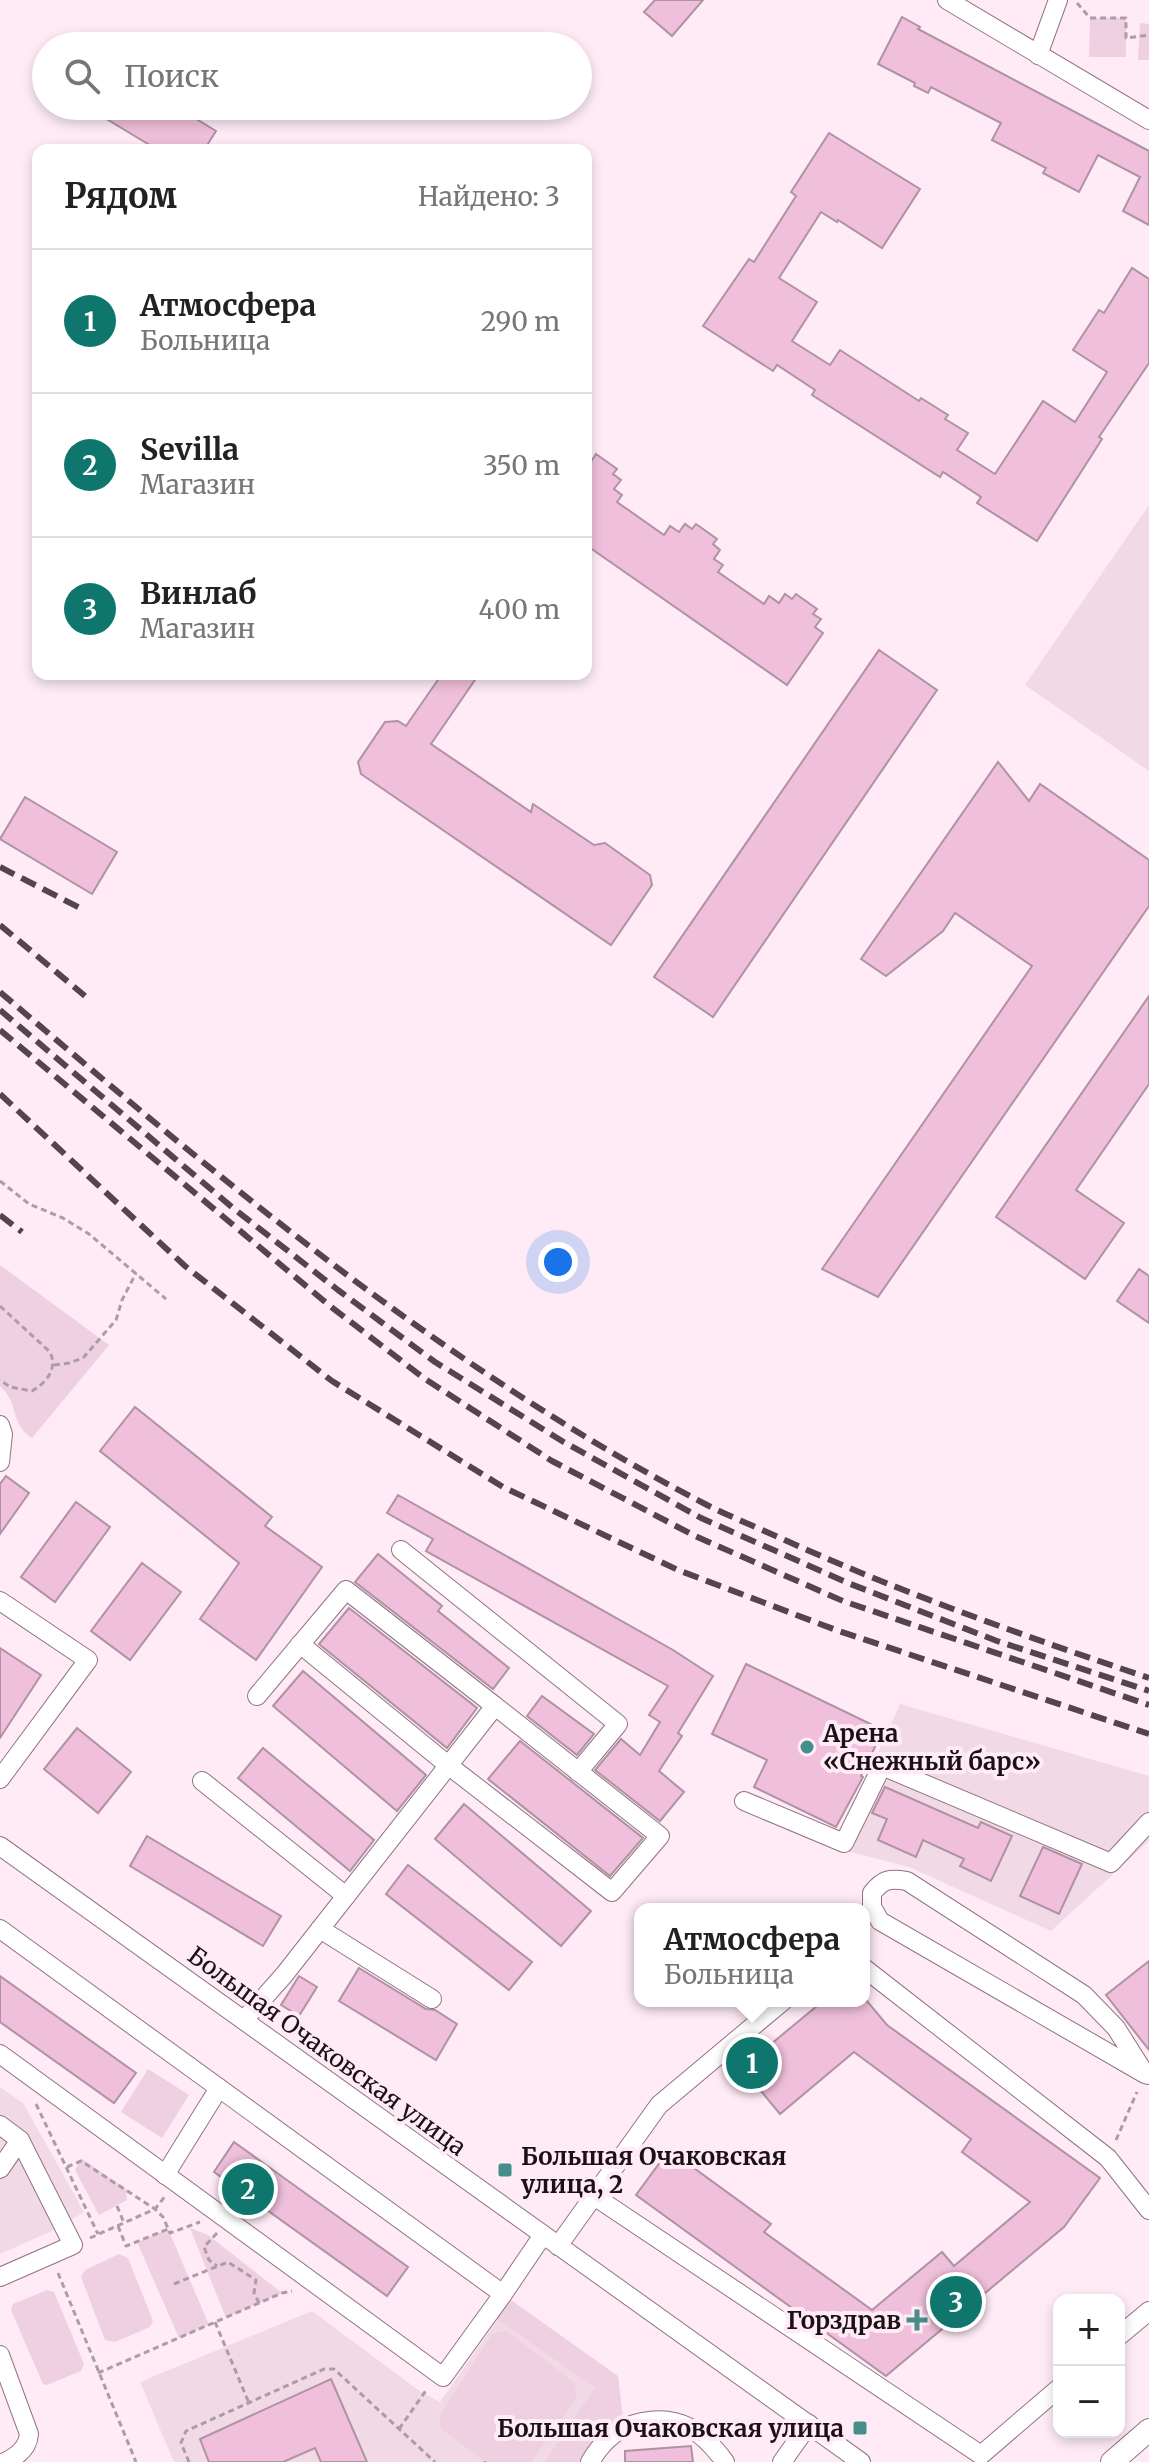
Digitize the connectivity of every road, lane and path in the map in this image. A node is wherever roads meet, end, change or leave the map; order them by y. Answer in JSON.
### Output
{"nodes":[{"id":1,"x":947,"y":0,"type":"edge"},
{"id":2,"x":1058,"y":0,"type":"edge"},
{"id":3,"x":1075,"y":0,"type":"edge"},
{"id":4,"x":1149,"y":35,"type":"edge"},
{"id":5,"x":1038,"y":55,"type":"junction"},
{"id":6,"x":1149,"y":120,"type":"edge"},
{"id":7,"x":0,"y":1181,"type":"edge"},
{"id":8,"x":136,"y":1273,"type":"junction"},
{"id":9,"x":166,"y":1299,"type":"dead end"},
{"id":10,"x":0,"y":1306,"type":"edge"},
{"id":11,"x":52,"y":1365,"type":"junction"},
{"id":12,"x":0,"y":1380,"type":"edge"},
{"id":13,"x":0,"y":1425,"type":"edge"},
{"id":14,"x":0,"y":1462,"type":"edge"},
{"id":15,"x":401,"y":1550,"type":"dead end"},
{"id":16,"x":0,"y":1601,"type":"edge"},
{"id":17,"x":300,"y":1644,"type":"junction"},
{"id":18,"x":257,"y":1696,"type":"dead end"},
{"id":19,"x":495,"y":1706,"type":"junction"},
{"id":20,"x":448,"y":1765,"type":"junction"},
{"id":21,"x":578,"y":1772,"type":"junction"},
{"id":22,"x":0,"y":1779,"type":"edge"},
{"id":23,"x":202,"y":1781,"type":"dead end"},
{"id":24,"x":744,"y":1801,"type":"dead end"},
{"id":25,"x":1149,"y":1822,"type":"edge"},
{"id":26,"x":0,"y":1846,"type":"edge"},
{"id":27,"x":346,"y":1896,"type":"junction"},
{"id":28,"x":0,"y":1929,"type":"edge"},
{"id":29,"x":320,"y":1929,"type":"junction"},
{"id":30,"x":870,"y":1973,"type":"edge"},
{"id":31,"x":432,"y":1999,"type":"dead end"},
{"id":32,"x":776,"y":2007,"type":"edge"},
{"id":33,"x":244,"y":2020,"type":"junction"},
{"id":34,"x":0,"y":2054,"type":"edge"},
{"id":35,"x":1147,"y":2074,"type":"edge"},
{"id":36,"x":219,"y":2088,"type":"junction"},
{"id":37,"x":31,"y":2093,"type":"dead end"},
{"id":38,"x":0,"y":2125,"type":"edge"},
{"id":39,"x":20,"y":2140,"type":"junction"},
{"id":40,"x":1108,"y":2158,"type":"junction"},
{"id":41,"x":67,"y":2167,"type":"junction"},
{"id":42,"x":0,"y":2169,"type":"edge"},
{"id":43,"x":170,"y":2179,"type":"junction"},
{"id":44,"x":594,"y":2196,"type":"junction"},
{"id":45,"x":117,"y":2206,"type":"dead end"},
{"id":46,"x":155,"y":2209,"type":"junction"},
{"id":47,"x":1149,"y":2210,"type":"edge"},
{"id":48,"x":200,"y":2222,"type":"dead end"},
{"id":49,"x":124,"y":2223,"type":"junction"},
{"id":50,"x":118,"y":2226,"type":"junction"},
{"id":51,"x":168,"y":2229,"type":"junction"},
{"id":52,"x":217,"y":2233,"type":"dead end"},
{"id":53,"x":98,"y":2234,"type":"junction"},
{"id":54,"x":551,"y":2240,"type":"junction"},
{"id":55,"x":73,"y":2245,"type":"junction"},
{"id":56,"x":51,"y":2256,"type":"junction"},
{"id":57,"x":217,"y":2266,"type":"junction"},
{"id":58,"x":0,"y":2277,"type":"edge"},
{"id":59,"x":174,"y":2284,"type":"dead end"},
{"id":60,"x":296,"y":2290,"type":"dead end"},
{"id":61,"x":503,"y":2294,"type":"junction"},
{"id":62,"x":259,"y":2303,"type":"junction"},
{"id":63,"x":1149,"y":2311,"type":"edge"},
{"id":64,"x":215,"y":2322,"type":"junction"},
{"id":65,"x":1125,"y":2331,"type":"edge"},
{"id":66,"x":0,"y":2355,"type":"edge"},
{"id":67,"x":98,"y":2373,"type":"junction"},
{"id":68,"x":430,"y":2386,"type":"dead end"},
{"id":69,"x":1053,"y":2393,"type":"edge"},
{"id":70,"x":249,"y":2403,"type":"junction"},
{"id":71,"x":809,"y":2424,"type":"junction"},
{"id":72,"x":399,"y":2429,"type":"junction"},
{"id":73,"x":1149,"y":2430,"type":"edge"},
{"id":74,"x":5,"y":2462,"type":"edge"},
{"id":75,"x":136,"y":2462,"type":"edge"},
{"id":76,"x":189,"y":2462,"type":"edge"},
{"id":77,"x":435,"y":2462,"type":"edge"},
{"id":78,"x":590,"y":2462,"type":"edge"},
{"id":79,"x":725,"y":2462,"type":"edge"},
{"id":80,"x":782,"y":2462,"type":"edge"},
{"id":81,"x":861,"y":2462,"type":"edge"},
{"id":82,"x":1112,"y":2462,"type":"edge"}],
"edges":[{"from":1,"to":5,"type":"street"},
{"from":2,"to":5,"type":"street"},
{"from":3,"to":4,"type":"path"},
{"from":5,"to":6,"type":"street"},
{"from":7,"to":8,"type":"path"},
{"from":8,"to":9,"type":"path"},
{"from":8,"to":11,"type":"path"},
{"from":10,"to":11,"type":"path"},
{"from":11,"to":12,"type":"path"},
{"from":13,"to":14,"type":"street"},
{"from":15,"to":21,"type":"street"},
{"from":16,"to":22,"type":"street"},
{"from":17,"to":18,"type":"street"},
{"from":17,"to":19,"type":"street"},
{"from":17,"to":20,"type":"street"},
{"from":19,"to":20,"type":"street"},
{"from":19,"to":21,"type":"street"},
{"from":20,"to":21,"type":"street"},
{"from":20,"to":27,"type":"street"},
{"from":23,"to":27,"type":"street"},
{"from":24,"to":25,"type":"street"},
{"from":26,"to":33,"type":"street","name":"Большая Очаковская улица"},
{"from":27,"to":29,"type":"street"},
{"from":28,"to":36,"type":"street"},
{"from":29,"to":31,"type":"street"},
{"from":29,"to":33,"type":"street"},
{"from":30,"to":40,"type":"street"},
{"from":32,"to":44,"type":"street"},
{"from":33,"to":54,"type":"street","name":"Большая Очаковская улица"},
{"from":34,"to":43,"type":"street"},
{"from":35,"to":35,"type":"street"},
{"from":35,"to":40,"type":"path"},
{"from":36,"to":43,"type":"street"},
{"from":36,"to":61,"type":"street"},
{"from":37,"to":41,"type":"path"},
{"from":38,"to":39,"type":"street"},
{"from":39,"to":42,"type":"street"},
{"from":39,"to":55,"type":"street"},
{"from":40,"to":47,"type":"street"},
{"from":41,"to":46,"type":"path"},
{"from":41,"to":53,"type":"path"},
{"from":43,"to":46,"type":"path"},
{"from":43,"to":61,"type":"street"},
{"from":44,"to":54,"type":"street"},
{"from":44,"to":69,"type":"street"},
{"from":45,"to":49,"type":"path"},
{"from":46,"to":49,"type":"path"},
{"from":46,"to":51,"type":"path"},
{"from":48,"to":51,"type":"path"},
{"from":49,"to":50,"type":"path"},
{"from":50,"to":51,"type":"path"},
{"from":50,"to":53,"type":"path"},
{"from":52,"to":57,"type":"path"},
{"from":53,"to":55,"type":"path"},
{"from":54,"to":61,"type":"street"},
{"from":54,"to":71,"type":"street","name":"Большая Очаковская улица"},
{"from":55,"to":56,"type":"street"},
{"from":56,"to":58,"type":"street"},
{"from":56,"to":67,"type":"path"},
{"from":57,"to":59,"type":"path"},
{"from":57,"to":62,"type":"path"},
{"from":60,"to":62,"type":"path"},
{"from":62,"to":64,"type":"path"},
{"from":63,"to":65,"type":"street"},
{"from":64,"to":67,"type":"path"},
{"from":64,"to":70,"type":"path"},
{"from":66,"to":74,"type":"street"},
{"from":67,"to":75,"type":"path"},
{"from":68,"to":72,"type":"path"},
{"from":70,"to":72,"type":"path"},
{"from":70,"to":76,"type":"path"},
{"from":71,"to":80,"type":"street"},
{"from":71,"to":81,"type":"street","name":"Большая Очаковская улица"},
{"from":72,"to":77,"type":"path"},
{"from":73,"to":82,"type":"main road"},
{"from":78,"to":79,"type":"street"}]}
